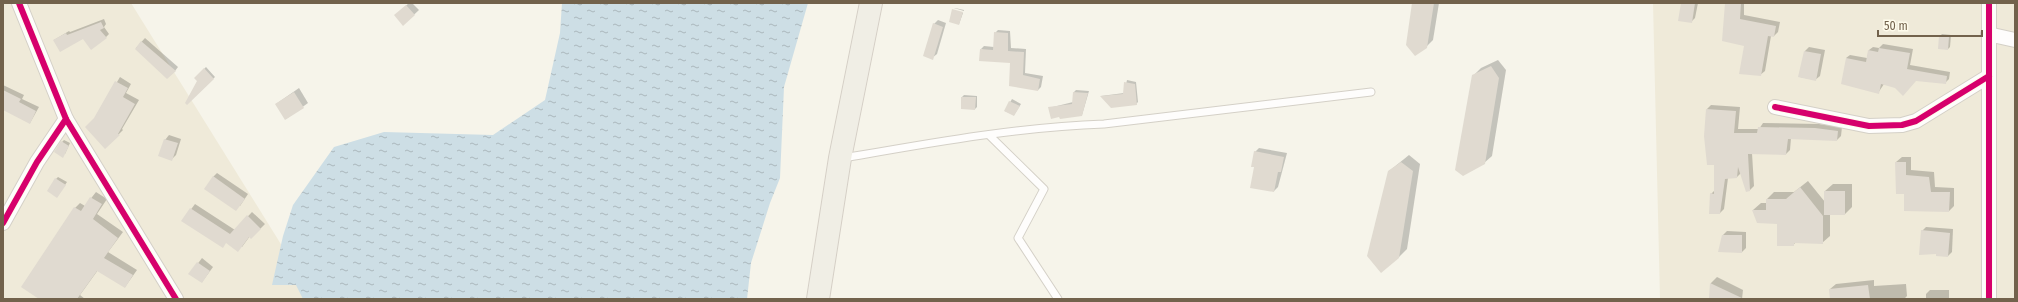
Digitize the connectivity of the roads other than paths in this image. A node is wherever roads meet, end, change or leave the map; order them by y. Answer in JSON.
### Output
{"nodes":[{"id":1,"x":19,"y":3,"type":"edge"},
{"id":2,"x":871,"y":3,"type":"edge"},
{"id":3,"x":1989,"y":3,"type":"edge"},
{"id":4,"x":1988,"y":34,"type":"junction"},
{"id":5,"x":2015,"y":40,"type":"edge"},
{"id":6,"x":1989,"y":76,"type":"junction"},
{"id":7,"x":1371,"y":92,"type":"dead end"},
{"id":8,"x":1775,"y":107,"type":"dead end"},
{"id":9,"x":66,"y":119,"type":"junction"},
{"id":10,"x":989,"y":135,"type":"junction"},
{"id":11,"x":840,"y":158,"type":"junction"},
{"id":12,"x":3,"y":223,"type":"edge"},
{"id":13,"x":176,"y":299,"type":"edge"},
{"id":14,"x":818,"y":299,"type":"edge"},
{"id":15,"x":1058,"y":299,"type":"edge"},
{"id":16,"x":1989,"y":299,"type":"edge"}],
"edges":[{"from":1,"to":9,"type":"street"},
{"from":2,"to":11,"type":"highway"},
{"from":3,"to":4,"type":"street"},
{"from":4,"to":5,"type":"street"},
{"from":4,"to":6,"type":"street"},
{"from":6,"to":8,"type":"street"},
{"from":6,"to":16,"type":"street"},
{"from":7,"to":10,"type":"lane"},
{"from":9,"to":12,"type":"street"},
{"from":9,"to":13,"type":"street"},
{"from":10,"to":11,"type":"lane"},
{"from":10,"to":15,"type":"lane"},
{"from":11,"to":14,"type":"highway"}]}
